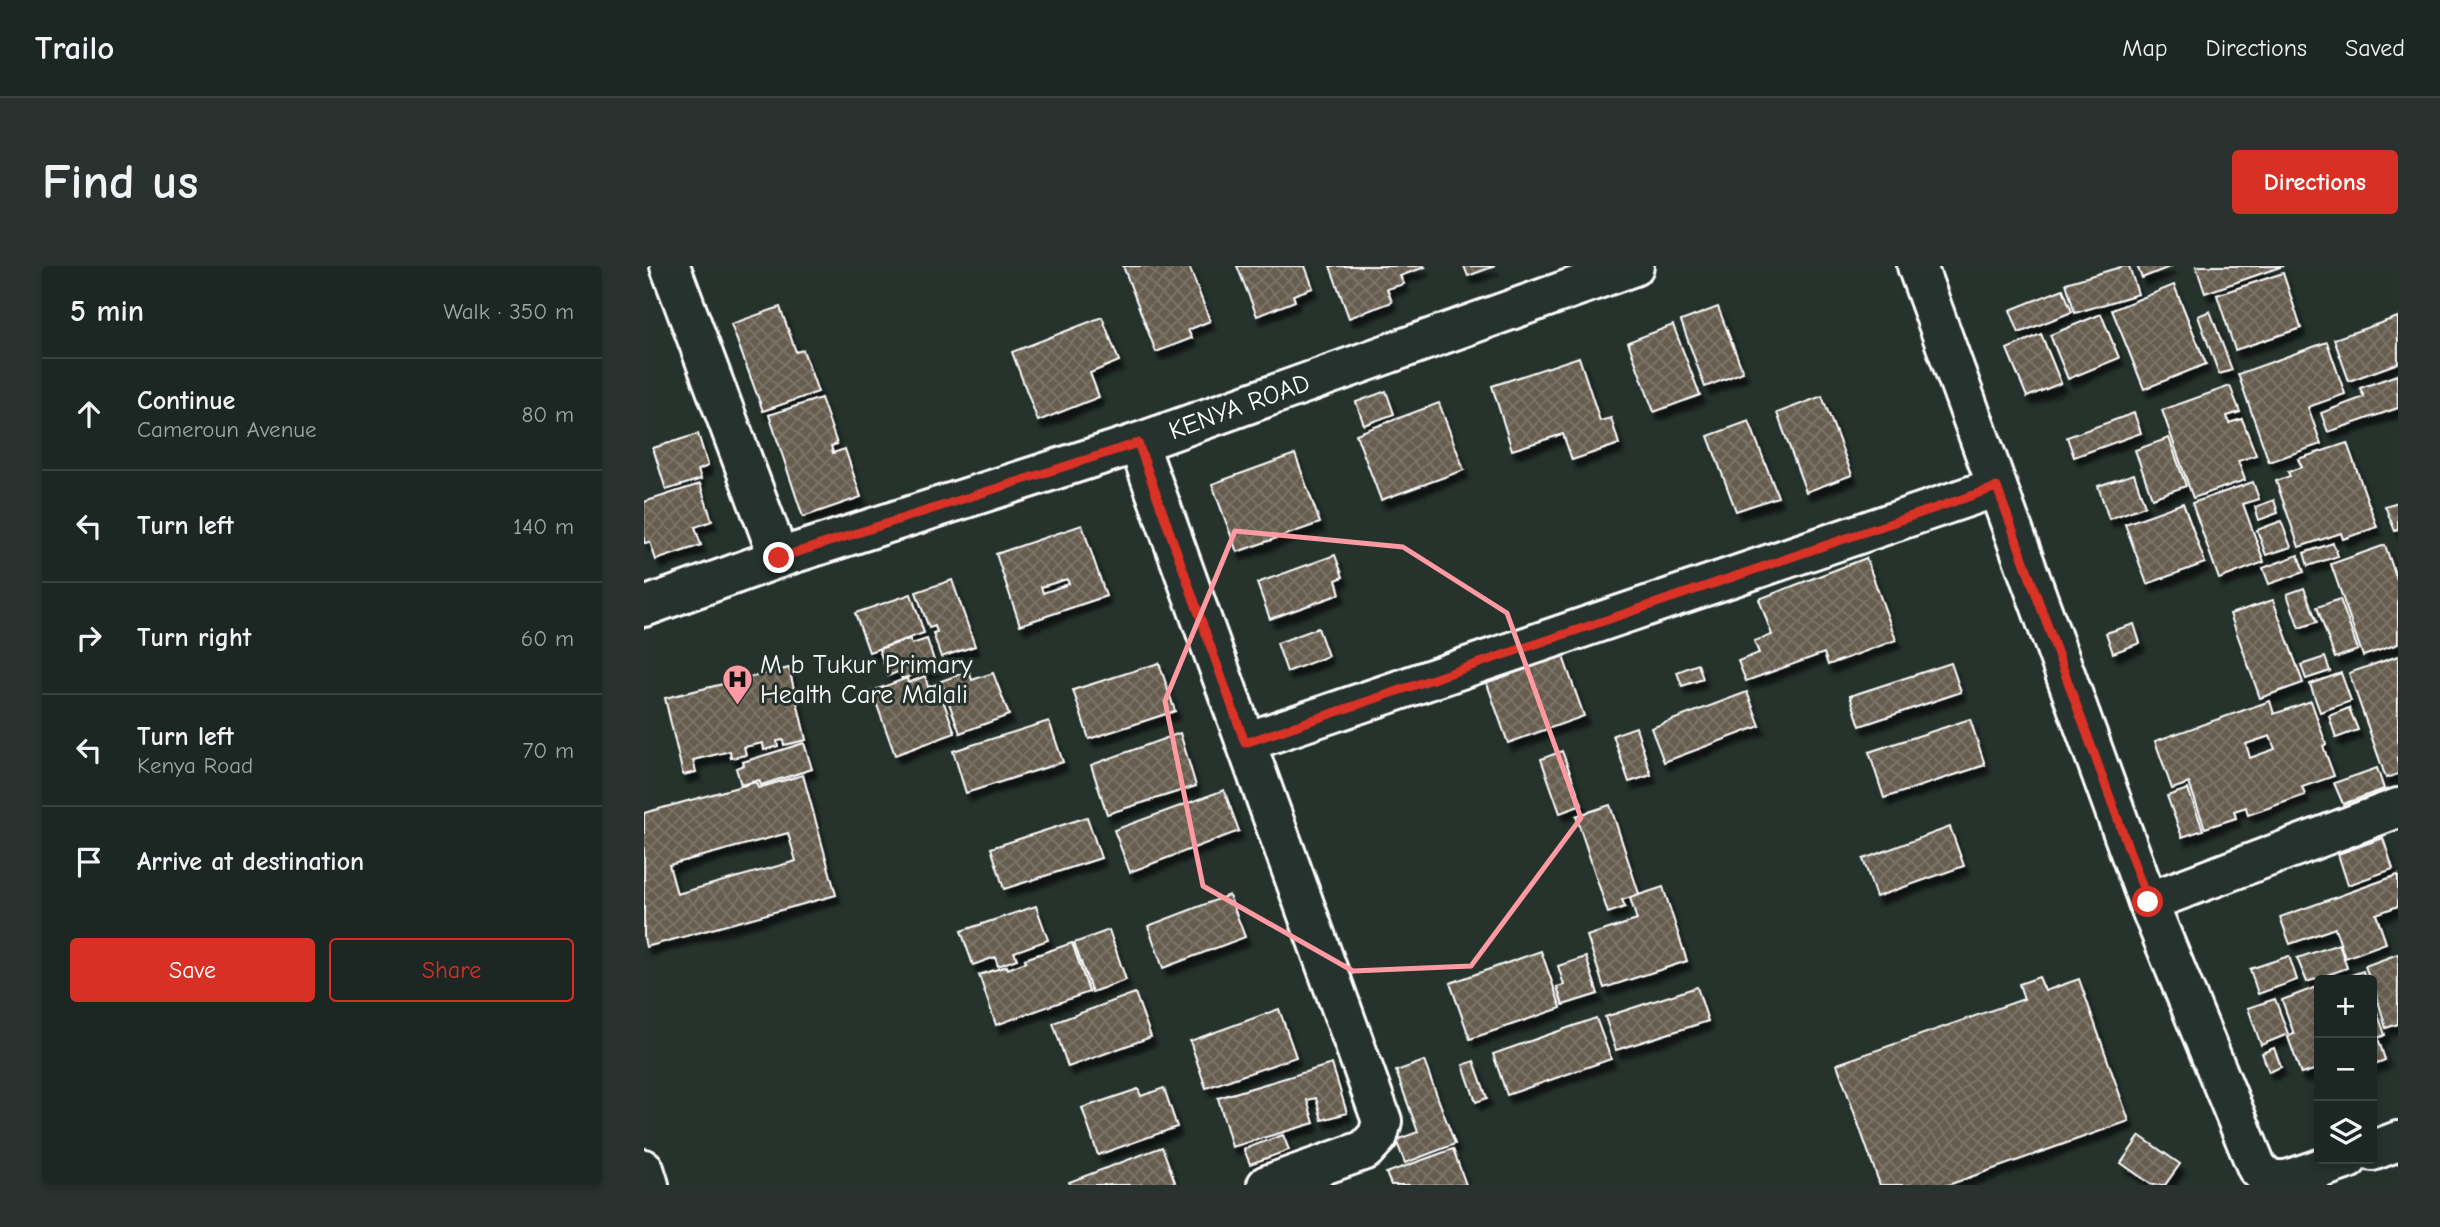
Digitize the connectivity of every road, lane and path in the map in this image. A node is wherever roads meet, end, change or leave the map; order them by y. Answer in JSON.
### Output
{"nodes":[{"id":1,"x":670,"y":266,"type":"edge"},
{"id":2,"x":1634,"y":266,"type":"edge"},
{"id":3,"x":1917,"y":266,"type":"edge"},
{"id":4,"x":1138,"y":443,"type":"junction"},
{"id":5,"x":1997,"y":487,"type":"junction"},
{"id":6,"x":779,"y":558,"type":"junction"},
{"id":7,"x":644,"y":607,"type":"edge"},
{"id":8,"x":1245,"y":743,"type":"junction"},
{"id":9,"x":2398,"y":808,"type":"edge"},
{"id":10,"x":2148,"y":902,"type":"junction"},
{"id":11,"x":2398,"y":1141,"type":"edge"},
{"id":12,"x":2377,"y":1148,"type":"edge"},
{"id":13,"x":2333,"y":1164,"type":"edge"},
{"id":14,"x":644,"y":1169,"type":"edge"},
{"id":15,"x":2271,"y":1183,"type":"edge"},
{"id":16,"x":649,"y":1185,"type":"edge"},
{"id":17,"x":1267,"y":1185,"type":"edge"}],
"edges":[{"from":1,"to":6,"type":"street"},
{"from":2,"to":4,"type":"street","name":"KENYA ROAD"},
{"from":3,"to":5,"type":"street"},
{"from":4,"to":6,"type":"street","name":"KENYA ROAD"},
{"from":4,"to":8,"type":"street"},
{"from":5,"to":8,"type":"street"},
{"from":5,"to":10,"type":"street"},
{"from":6,"to":7,"type":"street","name":"KENYA ROAD"},
{"from":8,"to":17,"type":"street"},
{"from":9,"to":10,"type":"street"},
{"from":10,"to":15,"type":"street"},
{"from":11,"to":12,"type":"street"},
{"from":13,"to":15,"type":"street"},
{"from":14,"to":16,"type":"street"}]}
